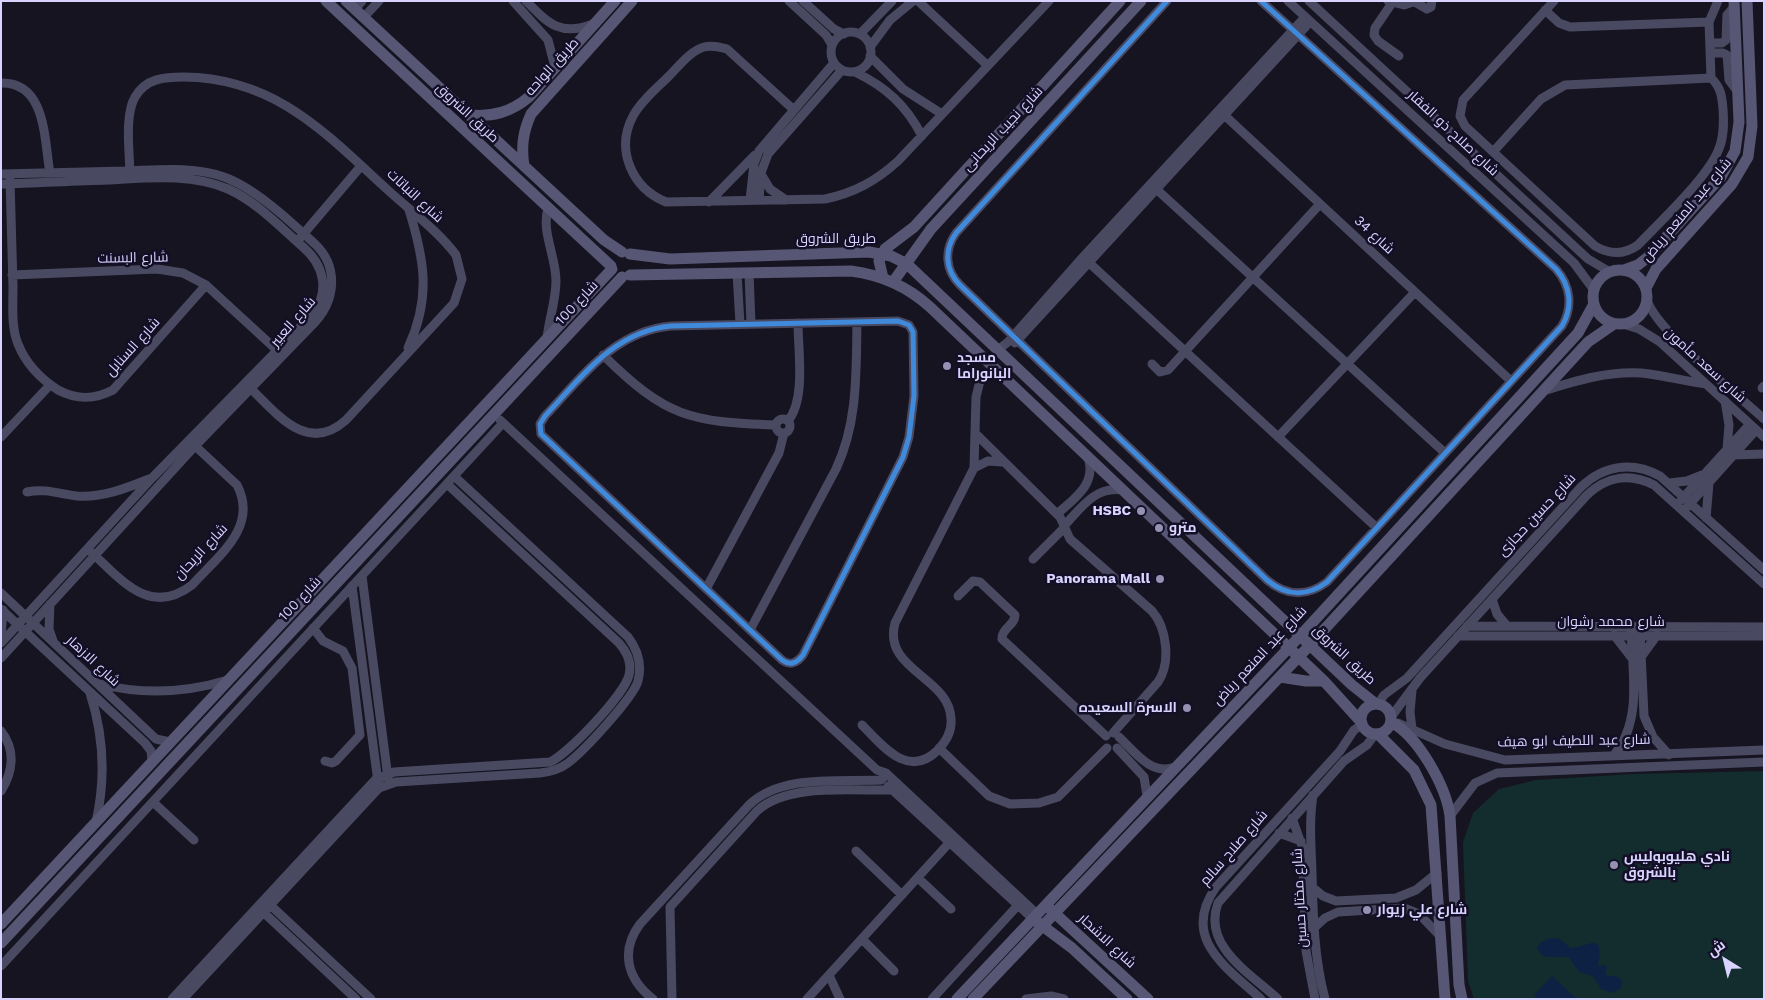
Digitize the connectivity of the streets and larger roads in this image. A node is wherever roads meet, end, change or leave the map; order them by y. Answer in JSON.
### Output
{"nodes":[{"id":1,"x":326,"y":1,"type":"edge"},
{"id":2,"x":379,"y":1,"type":"edge"},
{"id":3,"x":513,"y":1,"type":"edge"},
{"id":4,"x":526,"y":1,"type":"edge"},
{"id":5,"x":632,"y":1,"type":"edge"},
{"id":6,"x":788,"y":1,"type":"edge"},
{"id":7,"x":803,"y":1,"type":"edge"},
{"id":8,"x":892,"y":1,"type":"edge"},
{"id":9,"x":912,"y":1,"type":"edge"},
{"id":10,"x":1048,"y":1,"type":"edge"},
{"id":11,"x":1120,"y":1,"type":"edge"},
{"id":12,"x":1141,"y":1,"type":"edge"},
{"id":13,"x":1167,"y":1,"type":"edge"},
{"id":14,"x":1261,"y":1,"type":"edge"},
{"id":15,"x":1288,"y":1,"type":"edge"},
{"id":16,"x":1309,"y":1,"type":"edge"},
{"id":17,"x":1432,"y":1,"type":"edge"},
{"id":18,"x":1554,"y":1,"type":"edge"},
{"id":19,"x":1718,"y":1,"type":"edge"},
{"id":20,"x":1747,"y":1,"type":"edge"},
{"id":21,"x":614,"y":2,"type":"edge"},
{"id":22,"x":1390,"y":2,"type":"edge"},
{"id":23,"x":1416,"y":2,"type":"edge"},
{"id":24,"x":924,"y":3,"type":"edge"},
{"id":25,"x":355,"y":4,"type":"edge"},
{"id":26,"x":1734,"y":4,"type":"edge"},
{"id":27,"x":1545,"y":10,"type":"junction"},
{"id":28,"x":622,"y":12,"type":"junction"},
{"id":29,"x":364,"y":17,"type":"junction"},
{"id":30,"x":1307,"y":19,"type":"junction"},
{"id":31,"x":1709,"y":22,"type":"junction"},
{"id":32,"x":596,"y":23,"type":"junction"},
{"id":33,"x":550,"y":24,"type":"junction"},
{"id":34,"x":1295,"y":32,"type":"junction"},
{"id":35,"x":542,"y":33,"type":"junction"},
{"id":36,"x":844,"y":34,"type":"junction"},
{"id":37,"x":860,"y":34,"type":"junction"},
{"id":38,"x":1710,"y":42,"type":"junction"},
{"id":39,"x":832,"y":44,"type":"junction"},
{"id":40,"x":870,"y":51,"type":"junction"},
{"id":41,"x":1710,"y":53,"type":"junction"},
{"id":42,"x":1367,"y":55,"type":"junction"},
{"id":43,"x":1399,"y":56,"type":"dead end"},
{"id":44,"x":834,"y":63,"type":"junction"},
{"id":45,"x":987,"y":65,"type":"junction"},
{"id":46,"x":1358,"y":65,"type":"junction"},
{"id":47,"x":555,"y":67,"type":"junction"},
{"id":48,"x":842,"y":70,"type":"junction"},
{"id":49,"x":856,"y":72,"type":"junction"},
{"id":50,"x":1711,"y":78,"type":"junction"},
{"id":51,"x":1,"y":83,"type":"edge"},
{"id":52,"x":541,"y":92,"type":"junction"},
{"id":53,"x":1738,"y":92,"type":"junction"},
{"id":54,"x":794,"y":110,"type":"junction"},
{"id":55,"x":1222,"y":113,"type":"junction"},
{"id":56,"x":942,"y":114,"type":"junction"},
{"id":57,"x":470,"y":115,"type":"junction"},
{"id":58,"x":1006,"y":126,"type":"junction"},
{"id":59,"x":1018,"y":135,"type":"junction"},
{"id":60,"x":922,"y":136,"type":"junction"},
{"id":61,"x":759,"y":151,"type":"junction"},
{"id":62,"x":1493,"y":152,"type":"junction"},
{"id":63,"x":361,"y":166,"type":"junction"},
{"id":64,"x":524,"y":166,"type":"junction"},
{"id":65,"x":50,"y":173,"type":"junction"},
{"id":66,"x":761,"y":173,"type":"junction"},
{"id":67,"x":130,"y":175,"type":"junction"},
{"id":68,"x":6,"y":179,"type":"edge"},
{"id":69,"x":1154,"y":186,"type":"junction"},
{"id":70,"x":755,"y":200,"type":"junction"},
{"id":71,"x":786,"y":200,"type":"junction"},
{"id":72,"x":709,"y":202,"type":"junction"},
{"id":73,"x":1320,"y":204,"type":"junction"},
{"id":74,"x":548,"y":208,"type":"junction"},
{"id":75,"x":932,"y":208,"type":"junction"},
{"id":76,"x":408,"y":209,"type":"junction"},
{"id":77,"x":943,"y":216,"type":"junction"},
{"id":78,"x":300,"y":238,"type":"junction"},
{"id":79,"x":626,"y":253,"type":"junction"},
{"id":80,"x":882,"y":254,"type":"junction"},
{"id":81,"x":1086,"y":260,"type":"junction"},
{"id":82,"x":1642,"y":262,"type":"junction"},
{"id":83,"x":1594,"y":263,"type":"junction"},
{"id":84,"x":907,"y":264,"type":"junction"},
{"id":85,"x":611,"y":268,"type":"junction"},
{"id":86,"x":1624,"y":270,"type":"junction"},
{"id":87,"x":1610,"y":272,"type":"junction"},
{"id":88,"x":1653,"y":272,"type":"junction"},
{"id":89,"x":743,"y":273,"type":"junction"},
{"id":90,"x":1584,"y":274,"type":"junction"},
{"id":91,"x":12,"y":275,"type":"junction"},
{"id":92,"x":626,"y":276,"type":"junction"},
{"id":93,"x":1253,"y":277,"type":"junction"},
{"id":94,"x":888,"y":280,"type":"junction"},
{"id":95,"x":206,"y":285,"type":"junction"},
{"id":96,"x":1594,"y":290,"type":"junction"},
{"id":97,"x":1415,"y":292,"type":"junction"},
{"id":98,"x":1647,"y":294,"type":"junction"},
{"id":99,"x":1594,"y":304,"type":"junction"},
{"id":100,"x":1657,"y":319,"type":"junction"},
{"id":101,"x":857,"y":322,"type":"junction"},
{"id":102,"x":1586,"y":322,"type":"junction"},
{"id":103,"x":798,"y":323,"type":"junction"},
{"id":104,"x":740,"y":324,"type":"junction"},
{"id":105,"x":751,"y":324,"type":"junction"},
{"id":106,"x":1618,"y":324,"type":"junction"},
{"id":107,"x":1646,"y":332,"type":"junction"},
{"id":108,"x":1598,"y":333,"type":"junction"},
{"id":109,"x":547,"y":338,"type":"junction"},
{"id":110,"x":1015,"y":338,"type":"junction"},
{"id":111,"x":1002,"y":352,"type":"junction"},
{"id":112,"x":1185,"y":352,"type":"junction"},
{"id":113,"x":280,"y":353,"type":"junction"},
{"id":114,"x":405,"y":355,"type":"junction"},
{"id":115,"x":603,"y":355,"type":"junction"},
{"id":116,"x":1152,"y":364,"type":"dead end"},
{"id":117,"x":1347,"y":364,"type":"junction"},
{"id":118,"x":991,"y":365,"type":"junction"},
{"id":119,"x":980,"y":381,"type":"dead end"},
{"id":120,"x":1512,"y":381,"type":"junction"},
{"id":121,"x":1706,"y":384,"type":"junction"},
{"id":122,"x":50,"y":385,"type":"junction"},
{"id":123,"x":248,"y":386,"type":"junction"},
{"id":124,"x":1542,"y":391,"type":"junction"},
{"id":125,"x":1725,"y":401,"type":"junction"},
{"id":126,"x":494,"y":414,"type":"junction"},
{"id":127,"x":1764,"y":419,"type":"edge"},
{"id":128,"x":788,"y":421,"type":"junction"},
{"id":129,"x":503,"y":423,"type":"junction"},
{"id":130,"x":776,"y":425,"type":"junction"},
{"id":131,"x":1753,"y":427,"type":"junction"},
{"id":132,"x":784,"y":433,"type":"junction"},
{"id":133,"x":976,"y":435,"type":"junction"},
{"id":134,"x":1,"y":436,"type":"edge"},
{"id":135,"x":1278,"y":437,"type":"junction"},
{"id":136,"x":1764,"y":437,"type":"edge"},
{"id":137,"x":192,"y":443,"type":"junction"},
{"id":138,"x":1730,"y":452,"type":"junction"},
{"id":139,"x":1445,"y":454,"type":"junction"},
{"id":140,"x":1764,"y":454,"type":"edge"},
{"id":141,"x":1088,"y":457,"type":"junction"},
{"id":142,"x":1002,"y":462,"type":"junction"},
{"id":143,"x":974,"y":468,"type":"junction"},
{"id":144,"x":454,"y":476,"type":"junction"},
{"id":145,"x":152,"y":478,"type":"junction"},
{"id":146,"x":1707,"y":478,"type":"junction"},
{"id":147,"x":1669,"y":483,"type":"junction"},
{"id":148,"x":447,"y":484,"type":"junction"},
{"id":149,"x":1436,"y":488,"type":"junction"},
{"id":150,"x":1122,"y":490,"type":"junction"},
{"id":151,"x":27,"y":492,"type":"dead end"},
{"id":152,"x":1445,"y":496,"type":"junction"},
{"id":153,"x":1687,"y":500,"type":"junction"},
{"id":154,"x":1680,"y":507,"type":"junction"},
{"id":155,"x":1058,"y":514,"type":"junction"},
{"id":156,"x":1706,"y":518,"type":"junction"},
{"id":157,"x":1064,"y":527,"type":"junction"},
{"id":158,"x":1377,"y":528,"type":"junction"},
{"id":159,"x":91,"y":551,"type":"junction"},
{"id":160,"x":1033,"y":560,"type":"dead end"},
{"id":161,"x":539,"y":562,"type":"junction"},
{"id":162,"x":1764,"y":570,"type":"edge"},
{"id":163,"x":362,"y":576,"type":"junction"},
{"id":164,"x":1764,"y":584,"type":"edge"},
{"id":165,"x":352,"y":586,"type":"junction"},
{"id":166,"x":706,"y":589,"type":"junction"},
{"id":167,"x":1,"y":593,"type":"edge"},
{"id":168,"x":958,"y":596,"type":"dead end"},
{"id":169,"x":1492,"y":599,"type":"junction"},
{"id":170,"x":50,"y":604,"type":"junction"},
{"id":171,"x":2,"y":610,"type":"edge"},
{"id":172,"x":29,"y":619,"type":"junction"},
{"id":173,"x":1507,"y":626,"type":"junction"},
{"id":174,"x":1764,"y":627,"type":"edge"},
{"id":175,"x":22,"y":628,"type":"junction"},
{"id":176,"x":313,"y":628,"type":"junction"},
{"id":177,"x":1462,"y":628,"type":"junction"},
{"id":178,"x":750,"y":630,"type":"junction"},
{"id":179,"x":1635,"y":631,"type":"junction"},
{"id":180,"x":1614,"y":635,"type":"junction"},
{"id":181,"x":1657,"y":635,"type":"junction"},
{"id":182,"x":1300,"y":636,"type":"junction"},
{"id":183,"x":1764,"y":636,"type":"edge"},
{"id":184,"x":1,"y":637,"type":"edge"},
{"id":185,"x":53,"y":641,"type":"junction"},
{"id":186,"x":1,"y":643,"type":"edge"},
{"id":187,"x":1310,"y":645,"type":"junction"},
{"id":188,"x":1289,"y":648,"type":"junction"},
{"id":189,"x":1299,"y":657,"type":"junction"},
{"id":190,"x":1,"y":658,"type":"edge"},
{"id":191,"x":1636,"y":658,"type":"junction"},
{"id":192,"x":369,"y":677,"type":"junction"},
{"id":193,"x":1280,"y":677,"type":"junction"},
{"id":194,"x":228,"y":680,"type":"junction"},
{"id":195,"x":353,"y":680,"type":"junction"},
{"id":196,"x":1324,"y":682,"type":"junction"},
{"id":197,"x":98,"y":683,"type":"junction"},
{"id":198,"x":1413,"y":685,"type":"junction"},
{"id":199,"x":89,"y":690,"type":"junction"},
{"id":200,"x":1377,"y":704,"type":"junction"},
{"id":201,"x":199,"y":710,"type":"junction"},
{"id":202,"x":370,"y":715,"type":"junction"},
{"id":203,"x":358,"y":716,"type":"junction"},
{"id":204,"x":209,"y":719,"type":"junction"},
{"id":205,"x":1391,"y":720,"type":"junction"},
{"id":206,"x":1362,"y":724,"type":"junction"},
{"id":207,"x":862,"y":725,"type":"dead end"},
{"id":208,"x":1412,"y":729,"type":"junction"},
{"id":209,"x":1,"y":731,"type":"edge"},
{"id":210,"x":1376,"y":734,"type":"junction"},
{"id":211,"x":153,"y":735,"type":"junction"},
{"id":212,"x":1113,"y":735,"type":"junction"},
{"id":213,"x":170,"y":742,"type":"junction"},
{"id":214,"x":145,"y":743,"type":"junction"},
{"id":215,"x":1197,"y":744,"type":"junction"},
{"id":216,"x":939,"y":748,"type":"junction"},
{"id":217,"x":1107,"y":748,"type":"junction"},
{"id":218,"x":1117,"y":748,"type":"junction"},
{"id":219,"x":1764,"y":750,"type":"edge"},
{"id":220,"x":1206,"y":753,"type":"junction"},
{"id":221,"x":1669,"y":753,"type":"junction"},
{"id":222,"x":1614,"y":755,"type":"junction"},
{"id":223,"x":1496,"y":758,"type":"junction"},
{"id":224,"x":152,"y":761,"type":"junction"},
{"id":225,"x":324,"y":761,"type":"dead end"},
{"id":226,"x":1764,"y":762,"type":"edge"},
{"id":227,"x":1670,"y":766,"type":"junction"},
{"id":228,"x":1175,"y":767,"type":"junction"},
{"id":229,"x":387,"y":774,"type":"junction"},
{"id":230,"x":1497,"y":774,"type":"junction"},
{"id":231,"x":884,"y":777,"type":"junction"},
{"id":232,"x":378,"y":778,"type":"junction"},
{"id":233,"x":388,"y":784,"type":"junction"},
{"id":234,"x":894,"y":787,"type":"junction"},
{"id":235,"x":380,"y":788,"type":"junction"},
{"id":236,"x":1,"y":791,"type":"edge"},
{"id":237,"x":121,"y":795,"type":"junction"},
{"id":238,"x":1313,"y":795,"type":"junction"},
{"id":239,"x":1144,"y":799,"type":"junction"},
{"id":240,"x":153,"y":802,"type":"junction"},
{"id":241,"x":131,"y":803,"type":"junction"},
{"id":242,"x":1151,"y":810,"type":"junction"},
{"id":243,"x":1450,"y":816,"type":"junction"},
{"id":244,"x":1292,"y":818,"type":"junction"},
{"id":245,"x":96,"y":822,"type":"junction"},
{"id":246,"x":1278,"y":833,"type":"junction"},
{"id":247,"x":194,"y":840,"type":"dead end"},
{"id":248,"x":1301,"y":841,"type":"junction"},
{"id":249,"x":949,"y":843,"type":"junction"},
{"id":250,"x":856,"y":851,"type":"dead end"},
{"id":251,"x":314,"y":852,"type":"junction"},
{"id":252,"x":1437,"y":873,"type":"junction"},
{"id":253,"x":918,"y":878,"type":"junction"},
{"id":254,"x":681,"y":886,"type":"junction"},
{"id":255,"x":1312,"y":887,"type":"junction"},
{"id":256,"x":902,"y":895,"type":"junction"},
{"id":257,"x":267,"y":902,"type":"junction"},
{"id":258,"x":1019,"y":904,"type":"junction"},
{"id":259,"x":1050,"y":908,"type":"junction"},
{"id":260,"x":951,"y":909,"type":"dead end"},
{"id":261,"x":260,"y":910,"type":"junction"},
{"id":262,"x":1037,"y":919,"type":"junction"},
{"id":263,"x":1,"y":924,"type":"edge"},
{"id":264,"x":1314,"y":928,"type":"junction"},
{"id":265,"x":1440,"y":936,"type":"junction"},
{"id":266,"x":862,"y":939,"type":"junction"},
{"id":267,"x":1,"y":943,"type":"edge"},
{"id":268,"x":1458,"y":954,"type":"junction"},
{"id":269,"x":1442,"y":956,"type":"junction"},
{"id":270,"x":1,"y":966,"type":"edge"},
{"id":271,"x":894,"y":971,"type":"dead end"},
{"id":272,"x":829,"y":975,"type":"junction"},
{"id":273,"x":180,"y":997,"type":"edge"},
{"id":274,"x":356,"y":999,"type":"edge"},
{"id":275,"x":371,"y":999,"type":"edge"},
{"id":276,"x":653,"y":999,"type":"edge"},
{"id":277,"x":672,"y":999,"type":"edge"},
{"id":278,"x":807,"y":999,"type":"edge"},
{"id":279,"x":840,"y":999,"type":"edge"},
{"id":280,"x":932,"y":999,"type":"edge"},
{"id":281,"x":957,"y":999,"type":"edge"},
{"id":282,"x":973,"y":999,"type":"edge"},
{"id":283,"x":1026,"y":999,"type":"edge"},
{"id":284,"x":1064,"y":999,"type":"edge"},
{"id":285,"x":1127,"y":999,"type":"edge"},
{"id":286,"x":1148,"y":999,"type":"edge"},
{"id":287,"x":1261,"y":999,"type":"edge"},
{"id":288,"x":1278,"y":999,"type":"edge"},
{"id":289,"x":1315,"y":999,"type":"edge"},
{"id":290,"x":1325,"y":999,"type":"edge"},
{"id":291,"x":1445,"y":999,"type":"edge"},
{"id":292,"x":1462,"y":999,"type":"edge"}],
"edges":[{"from":1,"to":74,"type":"street","name":"طريق الشروق"},
{"from":2,"to":29,"type":"street"},
{"from":3,"to":35,"type":"street"},
{"from":4,"to":33,"type":"street"},
{"from":5,"to":28,"type":"street","name":"طريق الواحه"},
{"from":6,"to":39,"type":"street"},
{"from":7,"to":36,"type":"street"},
{"from":8,"to":37,"type":"street"},
{"from":9,"to":40,"type":"street"},
{"from":10,"to":45,"type":"street"},
{"from":11,"to":58,"type":"street","name":"شارع نجيب الريحانى"},
{"from":12,"to":59,"type":"street","name":"شارع نجيب الريحانى"},
{"from":13,"to":110,"type":"street"},
{"from":14,"to":34,"type":"street"},
{"from":15,"to":30,"type":"street","name":"شارع صلاح ذو الفقار"},
{"from":16,"to":42,"type":"street","name":"شارع صلاح ذو الفقار"},
{"from":17,"to":23,"type":"street"},
{"from":18,"to":27,"type":"street"},
{"from":19,"to":31,"type":"street"},
{"from":20,"to":88,"type":"street","name":"شارع عبد المنعم رياض"},
{"from":21,"to":28,"type":"street"},
{"from":21,"to":32,"type":"street","name":"طريق الواحه"},
{"from":22,"to":23,"type":"street"},
{"from":22,"to":43,"type":"street"},
{"from":24,"to":45,"type":"street"},
{"from":25,"to":29,"type":"street","name":"طريق الشروق"},
{"from":26,"to":38,"type":"street"},
{"from":26,"to":53,"type":"street","name":"شارع عبد المنعم رياض"},
{"from":27,"to":31,"type":"street"},
{"from":27,"to":62,"type":"street"},
{"from":28,"to":52,"type":"street","name":"طريق الواحه"},
{"from":29,"to":57,"type":"street","name":"طريق الشروق"},
{"from":30,"to":34,"type":"street"},
{"from":30,"to":46,"type":"street","name":"شارع صلاح ذو الفقار"},
{"from":31,"to":38,"type":"street"},
{"from":32,"to":33,"type":"street"},
{"from":32,"to":47,"type":"street","name":"طريق الواحه"},
{"from":33,"to":35,"type":"street"},
{"from":34,"to":55,"type":"street"},
{"from":34,"to":120,"type":"street"},
{"from":35,"to":47,"type":"street"},
{"from":36,"to":37,"type":"street"},
{"from":36,"to":39,"type":"street"},
{"from":37,"to":40,"type":"street"},
{"from":38,"to":41,"type":"street"},
{"from":39,"to":44,"type":"street"},
{"from":40,"to":49,"type":"street"},
{"from":40,"to":56,"type":"street"},
{"from":41,"to":50,"type":"street"},
{"from":41,"to":53,"type":"street"},
{"from":42,"to":46,"type":"street"},
{"from":42,"to":83,"type":"street","name":"شارع صلاح ذو الفقار"},
{"from":44,"to":48,"type":"street"},
{"from":44,"to":54,"type":"street"},
{"from":45,"to":56,"type":"street"},
{"from":46,"to":90,"type":"street","name":"شارع صلاح ذو الفقار"},
{"from":47,"to":52,"type":"street","name":"طريق الواحه"},
{"from":48,"to":49,"type":"street"},
{"from":48,"to":66,"type":"street"},
{"from":49,"to":60,"type":"street"},
{"from":50,"to":62,"type":"street"},
{"from":50,"to":62,"type":"street"},
{"from":51,"to":65,"type":"street"},
{"from":52,"to":57,"type":"street","name":"طريق الواحه"},
{"from":52,"to":64,"type":"street","name":"طريق الواحه"},
{"from":53,"to":82,"type":"street","name":"شارع عبد المنعم رياض"},
{"from":54,"to":61,"type":"street"},
{"from":54,"to":72,"type":"street"},
{"from":55,"to":69,"type":"street"},
{"from":55,"to":73,"type":"street","name":"شارع 34"},
{"from":56,"to":60,"type":"street"},
{"from":57,"to":64,"type":"street","name":"طريق الشروق"},
{"from":58,"to":59,"type":"street"},
{"from":58,"to":75,"type":"street","name":"شارع نجيب الريحانى"},
{"from":59,"to":77,"type":"street","name":"شارع نجيب الريحانى"},
{"from":60,"to":71,"type":"street"},
{"from":61,"to":70,"type":"street"},
{"from":61,"to":72,"type":"street"},
{"from":63,"to":67,"type":"street","name":"شارع النباتات"},
{"from":63,"to":76,"type":"street","name":"شارع النباتات"},
{"from":63,"to":78,"type":"street"},
{"from":64,"to":79,"type":"street","name":"طريق الشروق"},
{"from":65,"to":67,"type":"street","name":"شارع العبير"},
{"from":65,"to":68,"type":"street","name":"شارع العبير"},
{"from":66,"to":70,"type":"street"},
{"from":66,"to":71,"type":"street"},
{"from":67,"to":68,"type":"street","name":"شارع العبير"},
{"from":67,"to":78,"type":"street","name":"شارع العبير"},
{"from":68,"to":91,"type":"street","name":"شارع السنابل"},
{"from":69,"to":81,"type":"street"},
{"from":69,"to":93,"type":"street"},
{"from":70,"to":71,"type":"street"},
{"from":70,"to":72,"type":"street"},
{"from":73,"to":93,"type":"street"},
{"from":73,"to":97,"type":"street","name":"شارع 34"},
{"from":74,"to":85,"type":"street","name":"طريق الشروق"},
{"from":74,"to":109,"type":"street"},
{"from":75,"to":77,"type":"street"},
{"from":75,"to":80,"type":"street","name":"شارع نجيب الريحانى"},
{"from":76,"to":114,"type":"street"},
{"from":76,"to":114,"type":"street","name":"شارع النباتات"},
{"from":77,"to":84,"type":"street","name":"شارع نجيب الريحانى"},
{"from":78,"to":113,"type":"street","name":"شارع العبير"},
{"from":79,"to":80,"type":"street","name":"طريق الشروق"},
{"from":79,"to":85,"type":"street"},
{"from":79,"to":92,"type":"street"},
{"from":80,"to":84,"type":"street","name":"طريق الشروق"},
{"from":80,"to":94,"type":"street"},
{"from":81,"to":110,"type":"street"},
{"from":81,"to":112,"type":"street"},
{"from":82,"to":86,"type":"street","name":"شارع عبد المنعم رياض"},
{"from":82,"to":88,"type":"street"},
{"from":83,"to":87,"type":"street","name":"شارع صلاح ذو الفقار"},
{"from":83,"to":90,"type":"street"},
{"from":84,"to":94,"type":"street","name":"شارع نجيب الريحانى"},
{"from":84,"to":111,"type":"street","name":"طريق الشروق"},
{"from":85,"to":92,"type":"street"},
{"from":85,"to":109,"type":"street","name":"شارع 100"},
{"from":86,"to":87,"type":"street"},
{"from":86,"to":98,"type":"street"},
{"from":87,"to":96,"type":"street"},
{"from":88,"to":98,"type":"street","name":"شارع عبد المنعم رياض"},
{"from":89,"to":92,"type":"street"},
{"from":89,"to":94,"type":"street"},
{"from":89,"to":104,"type":"street"},
{"from":89,"to":105,"type":"street"},
{"from":90,"to":96,"type":"street","name":"شارع صلاح ذو الفقار"},
{"from":91,"to":95,"type":"street","name":"شارع البسنت"},
{"from":91,"to":122,"type":"street","name":"شارع السنابل"},
{"from":92,"to":126,"type":"street","name":"شارع 100"},
{"from":93,"to":112,"type":"street"},
{"from":93,"to":117,"type":"street"},
{"from":94,"to":118,"type":"street"},
{"from":95,"to":113,"type":"street","name":"شارع البسنت"},
{"from":95,"to":122,"type":"street","name":"شارع السنابل"},
{"from":96,"to":99,"type":"street"},
{"from":97,"to":117,"type":"street"},
{"from":97,"to":120,"type":"street","name":"شارع 34"},
{"from":98,"to":100,"type":"street","name":"شارع سعد مأمون"},
{"from":98,"to":106,"type":"street"},
{"from":99,"to":102,"type":"street","name":"شارع عبد المنعم رياض"},
{"from":99,"to":106,"type":"street"},
{"from":100,"to":107,"type":"street"},
{"from":100,"to":127,"type":"street","name":"شارع سعد مأمون"},
{"from":101,"to":103,"type":"street"},
{"from":101,"to":178,"type":"street"},
{"from":101,"to":178,"type":"street"},
{"from":102,"to":108,"type":"street"},
{"from":102,"to":149,"type":"street","name":"شارع عبد المنعم رياض"},
{"from":103,"to":105,"type":"street"},
{"from":103,"to":128,"type":"street"},
{"from":104,"to":105,"type":"street"},
{"from":104,"to":115,"type":"street"},
{"from":106,"to":107,"type":"street","name":"شارع سعد مأمون"},
{"from":106,"to":108,"type":"street","name":"شارع عبد المنعم رياض"},
{"from":107,"to":121,"type":"street","name":"شارع سعد مأمون"},
{"from":108,"to":124,"type":"street","name":"شارع عبد المنعم رياض"},
{"from":109,"to":194,"type":"street","name":"شارع 100"},
{"from":110,"to":111,"type":"street"},
{"from":110,"to":158,"type":"street"},
{"from":111,"to":118,"type":"street"},
{"from":111,"to":182,"type":"street","name":"طريق الشروق"},
{"from":112,"to":116,"type":"street"},
{"from":112,"to":135,"type":"street"},
{"from":113,"to":123,"type":"street","name":"شارع العبير"},
{"from":114,"to":123,"type":"street","name":"شارع النباتات"},
{"from":115,"to":130,"type":"street"},
{"from":115,"to":166,"type":"street"},
{"from":117,"to":135,"type":"street"},
{"from":117,"to":139,"type":"street"},
{"from":118,"to":141,"type":"street"},
{"from":119,"to":133,"type":"street"},
{"from":120,"to":139,"type":"street"},
{"from":121,"to":124,"type":"street"},
{"from":121,"to":125,"type":"street","name":"شارع سعد مأمون"},
{"from":122,"to":134,"type":"street"},
{"from":123,"to":137,"type":"street","name":"شارع العبير"},
{"from":124,"to":152,"type":"street","name":"شارع عبد المنعم رياض"},
{"from":125,"to":131,"type":"street","name":"شارع سعد مأمون"},
{"from":125,"to":138,"type":"street"},
{"from":126,"to":129,"type":"street"},
{"from":126,"to":204,"type":"street","name":"شارع 100"},
{"from":128,"to":130,"type":"street"},
{"from":128,"to":132,"type":"street"},
{"from":129,"to":144,"type":"street"},
{"from":129,"to":231,"type":"street"},
{"from":130,"to":132,"type":"street"},
{"from":131,"to":136,"type":"street","name":"شارع سعد مأمون"},
{"from":131,"to":138,"type":"street"},
{"from":132,"to":166,"type":"street"},
{"from":133,"to":142,"type":"street"},
{"from":133,"to":143,"type":"street"},
{"from":135,"to":158,"type":"street"},
{"from":137,"to":145,"type":"street","name":"شارع العبير"},
{"from":137,"to":159,"type":"street","name":"شارع العبير"},
{"from":137,"to":159,"type":"street","name":"شارع الريحان"},
{"from":138,"to":140,"type":"street"},
{"from":138,"to":146,"type":"street"},
{"from":139,"to":158,"type":"street"},
{"from":141,"to":150,"type":"street"},
{"from":141,"to":155,"type":"street"},
{"from":142,"to":143,"type":"street"},
{"from":142,"to":155,"type":"street"},
{"from":143,"to":216,"type":"street"},
{"from":144,"to":148,"type":"street"},
{"from":144,"to":161,"type":"street"},
{"from":145,"to":151,"type":"street"},
{"from":145,"to":159,"type":"street","name":"شارع العبير"},
{"from":146,"to":147,"type":"street"},
{"from":146,"to":153,"type":"street"},
{"from":146,"to":156,"type":"street"},
{"from":147,"to":153,"type":"street","name":"شارع حسين حجازى"},
{"from":147,"to":177,"type":"street","name":"شارع حسين حجازى"},
{"from":148,"to":161,"type":"street"},
{"from":148,"to":163,"type":"street"},
{"from":149,"to":152,"type":"street"},
{"from":149,"to":182,"type":"street","name":"شارع عبد المنعم رياض"},
{"from":150,"to":157,"type":"street"},
{"from":150,"to":188,"type":"street"},
{"from":152,"to":187,"type":"street","name":"شارع عبد المنعم رياض"},
{"from":153,"to":154,"type":"street"},
{"from":153,"to":156,"type":"street","name":"شارع حسين حجازى"},
{"from":154,"to":164,"type":"street","name":"شارع حسين حجازى"},
{"from":154,"to":169,"type":"street","name":"شارع حسين حجازى"},
{"from":155,"to":157,"type":"street"},
{"from":156,"to":162,"type":"street","name":"شارع حسين حجازى"},
{"from":157,"to":160,"type":"street"},
{"from":157,"to":212,"type":"street"},
{"from":159,"to":170,"type":"street","name":"شارع العبير"},
{"from":159,"to":172,"type":"street","name":"شارع العبير"},
{"from":161,"to":229,"type":"street"},
{"from":161,"to":233,"type":"street"},
{"from":163,"to":165,"type":"street"},
{"from":163,"to":192,"type":"street"},
{"from":165,"to":176,"type":"street"},
{"from":165,"to":192,"type":"street"},
{"from":166,"to":178,"type":"street"},
{"from":167,"to":172,"type":"street","name":"شارع الازهار"},
{"from":168,"to":212,"type":"street"},
{"from":169,"to":173,"type":"street"},
{"from":169,"to":177,"type":"street","name":"شارع حسين حجازى"},
{"from":170,"to":172,"type":"street","name":"شارع العبير"},
{"from":170,"to":185,"type":"street"},
{"from":171,"to":175,"type":"street","name":"شارع الازهار"},
{"from":171,"to":184,"type":"street"},
{"from":172,"to":175,"type":"street","name":"شارع العبير"},
{"from":172,"to":185,"type":"street","name":"شارع الازهار"},
{"from":173,"to":177,"type":"street","name":"شارع محمد رشوان"},
{"from":173,"to":179,"type":"street","name":"شارع محمد رشوان"},
{"from":174,"to":179,"type":"street","name":"شارع محمد رشوان"},
{"from":175,"to":186,"type":"street"},
{"from":175,"to":190,"type":"street"},
{"from":175,"to":199,"type":"street","name":"شارع الازهار"},
{"from":176,"to":195,"type":"street"},
{"from":176,"to":240,"type":"street"},
{"from":177,"to":180,"type":"street","name":"شارع محمد رشوان"},
{"from":177,"to":198,"type":"street","name":"شارع حسين حجازى"},
{"from":177,"to":200,"type":"street","name":"شارع حسين حجازى"},
{"from":179,"to":180,"type":"street","name":"شارع محمد رشوان"},
{"from":179,"to":181,"type":"street","name":"شارع محمد رشوان"},
{"from":179,"to":191,"type":"street"},
{"from":180,"to":191,"type":"street"},
{"from":181,"to":183,"type":"street","name":"شارع محمد رشوان"},
{"from":181,"to":191,"type":"street"},
{"from":182,"to":187,"type":"street","name":"طريق الشروق"},
{"from":182,"to":188,"type":"street","name":"شارع عبد المنعم رياض"},
{"from":185,"to":197,"type":"street","name":"شارع الازهار"},
{"from":187,"to":189,"type":"street","name":"شارع عبد المنعم رياض"},
{"from":187,"to":200,"type":"street","name":"طريق الشروق"},
{"from":188,"to":189,"type":"street"},
{"from":188,"to":215,"type":"street","name":"شارع عبد المنعم رياض"},
{"from":189,"to":193,"type":"street","name":"شارع عبد المنعم رياض"},
{"from":189,"to":196,"type":"street"},
{"from":191,"to":221,"type":"street"},
{"from":191,"to":222,"type":"street"},
{"from":192,"to":195,"type":"street"},
{"from":192,"to":202,"type":"street"},
{"from":192,"to":229,"type":"street"},
{"from":193,"to":196,"type":"street"},
{"from":193,"to":220,"type":"street","name":"شارع عبد المنعم رياض"},
{"from":194,"to":197,"type":"street"},
{"from":194,"to":201,"type":"street","name":"شارع 100"},
{"from":195,"to":203,"type":"street"},
{"from":196,"to":206,"type":"street"},
{"from":197,"to":211,"type":"street","name":"شارع الازهار"},
{"from":198,"to":205,"type":"street","name":"شارع حسين حجازى"},
{"from":198,"to":208,"type":"street"},
{"from":199,"to":214,"type":"street","name":"شارع الازهار"},
{"from":199,"to":245,"type":"street"},
{"from":200,"to":205,"type":"street"},
{"from":200,"to":206,"type":"street"},
{"from":201,"to":204,"type":"street"},
{"from":201,"to":213,"type":"street","name":"شارع 100"},
{"from":202,"to":203,"type":"street"},
{"from":202,"to":232,"type":"street"},
{"from":203,"to":225,"type":"street"},
{"from":204,"to":241,"type":"street","name":"شارع 100"},
{"from":205,"to":208,"type":"street","name":"شارع عبد اللطيف ابو هيف"},
{"from":205,"to":210,"type":"street"},
{"from":205,"to":243,"type":"street"},
{"from":206,"to":210,"type":"street"},
{"from":206,"to":287,"type":"street","name":"شارع صلاح سالم"},
{"from":207,"to":216,"type":"street"},
{"from":208,"to":223,"type":"street","name":"شارع عبد اللطيف ابو هيف"},
{"from":209,"to":236,"type":"street"},
{"from":210,"to":238,"type":"street","name":"شارع صلاح سالم"},
{"from":210,"to":252,"type":"street"},
{"from":211,"to":213,"type":"street","name":"شارع الازهار"},
{"from":211,"to":214,"type":"street"},
{"from":212,"to":217,"type":"street"},
{"from":212,"to":218,"type":"street"},
{"from":212,"to":228,"type":"street"},
{"from":213,"to":224,"type":"street","name":"شارع 100"},
{"from":214,"to":224,"type":"street","name":"شارع الازهار"},
{"from":215,"to":220,"type":"street"},
{"from":215,"to":228,"type":"street","name":"شارع عبد المنعم رياض"},
{"from":216,"to":217,"type":"street"},
{"from":217,"to":218,"type":"street"},
{"from":218,"to":239,"type":"street"},
{"from":219,"to":221,"type":"street","name":"شارع عبد اللطيف ابو هيف"},
{"from":220,"to":242,"type":"street","name":"شارع عبد المنعم رياض"},
{"from":221,"to":222,"type":"street","name":"شارع عبد اللطيف ابو هيف"},
{"from":221,"to":227,"type":"street"},
{"from":222,"to":223,"type":"street","name":"شارع عبد اللطيف ابو هيف"},
{"from":223,"to":230,"type":"street"},
{"from":224,"to":237,"type":"street","name":"شارع 100"},
{"from":226,"to":227,"type":"street","name":"شارع عبد اللطيف ابو هيف"},
{"from":227,"to":230,"type":"street","name":"شارع عبد اللطيف ابو هيف"},
{"from":228,"to":239,"type":"street","name":"شارع عبد المنعم رياض"},
{"from":229,"to":232,"type":"street"},
{"from":229,"to":233,"type":"street"},
{"from":230,"to":243,"type":"street","name":"شارع عبد اللطيف ابو هيف"},
{"from":231,"to":234,"type":"street"},
{"from":231,"to":254,"type":"street"},
{"from":232,"to":235,"type":"street"},
{"from":232,"to":251,"type":"street"},
{"from":233,"to":235,"type":"street"},
{"from":234,"to":249,"type":"street"},
{"from":234,"to":254,"type":"street"},
{"from":234,"to":258,"type":"street"},
{"from":235,"to":251,"type":"street"},
{"from":237,"to":241,"type":"street"},
{"from":237,"to":245,"type":"street","name":"شارع 100"},
{"from":238,"to":244,"type":"street","name":"شارع صلاح سالم"},
{"from":238,"to":255,"type":"street","name":"شارع مختار حسين"},
{"from":239,"to":242,"type":"street"},
{"from":239,"to":259,"type":"street","name":"شارع عبد المنعم رياض"},
{"from":240,"to":247,"type":"street"},
{"from":240,"to":270,"type":"street"},
{"from":241,"to":267,"type":"street","name":"شارع 100"},
{"from":242,"to":259,"type":"street","name":"شارع عبد المنعم رياض"},
{"from":243,"to":268,"type":"street"},
{"from":244,"to":246,"type":"street","name":"شارع صلاح سالم"},
{"from":244,"to":248,"type":"street","name":"شارع مختار حسين"},
{"from":245,"to":263,"type":"street","name":"شارع 100"},
{"from":246,"to":248,"type":"street"},
{"from":246,"to":288,"type":"street","name":"شارع صلاح سالم"},
{"from":248,"to":289,"type":"street","name":"شارع مختار حسين"},
{"from":249,"to":253,"type":"street"},
{"from":249,"to":258,"type":"street"},
{"from":250,"to":256,"type":"street"},
{"from":251,"to":257,"type":"street"},
{"from":252,"to":255,"type":"street"},
{"from":252,"to":265,"type":"street"},
{"from":253,"to":256,"type":"street"},
{"from":253,"to":260,"type":"street"},
{"from":254,"to":276,"type":"street"},
{"from":254,"to":277,"type":"street"},
{"from":255,"to":264,"type":"street","name":"شارع مختار حسين"},
{"from":256,"to":266,"type":"street"},
{"from":257,"to":261,"type":"street"},
{"from":257,"to":275,"type":"street"},
{"from":258,"to":262,"type":"street"},
{"from":258,"to":280,"type":"street"},
{"from":259,"to":262,"type":"street","name":"شارع عبد المنعم رياض"},
{"from":259,"to":286,"type":"street","name":"شارع الاشجار"},
{"from":261,"to":273,"type":"street"},
{"from":261,"to":274,"type":"street"},
{"from":262,"to":281,"type":"street","name":"شارع عبد المنعم رياض"},
{"from":262,"to":282,"type":"street","name":"شارع عبد المنعم رياض"},
{"from":262,"to":285,"type":"street","name":"شارع الاشجار"},
{"from":264,"to":265,"type":"street"},
{"from":264,"to":290,"type":"street","name":"شارع مختار حسين"},
{"from":265,"to":269,"type":"street"},
{"from":266,"to":271,"type":"street"},
{"from":266,"to":272,"type":"street"},
{"from":268,"to":269,"type":"street"},
{"from":268,"to":292,"type":"street"},
{"from":269,"to":291,"type":"street"},
{"from":272,"to":278,"type":"street"},
{"from":272,"to":279,"type":"street"},
{"from":283,"to":284,"type":"street"}]}
